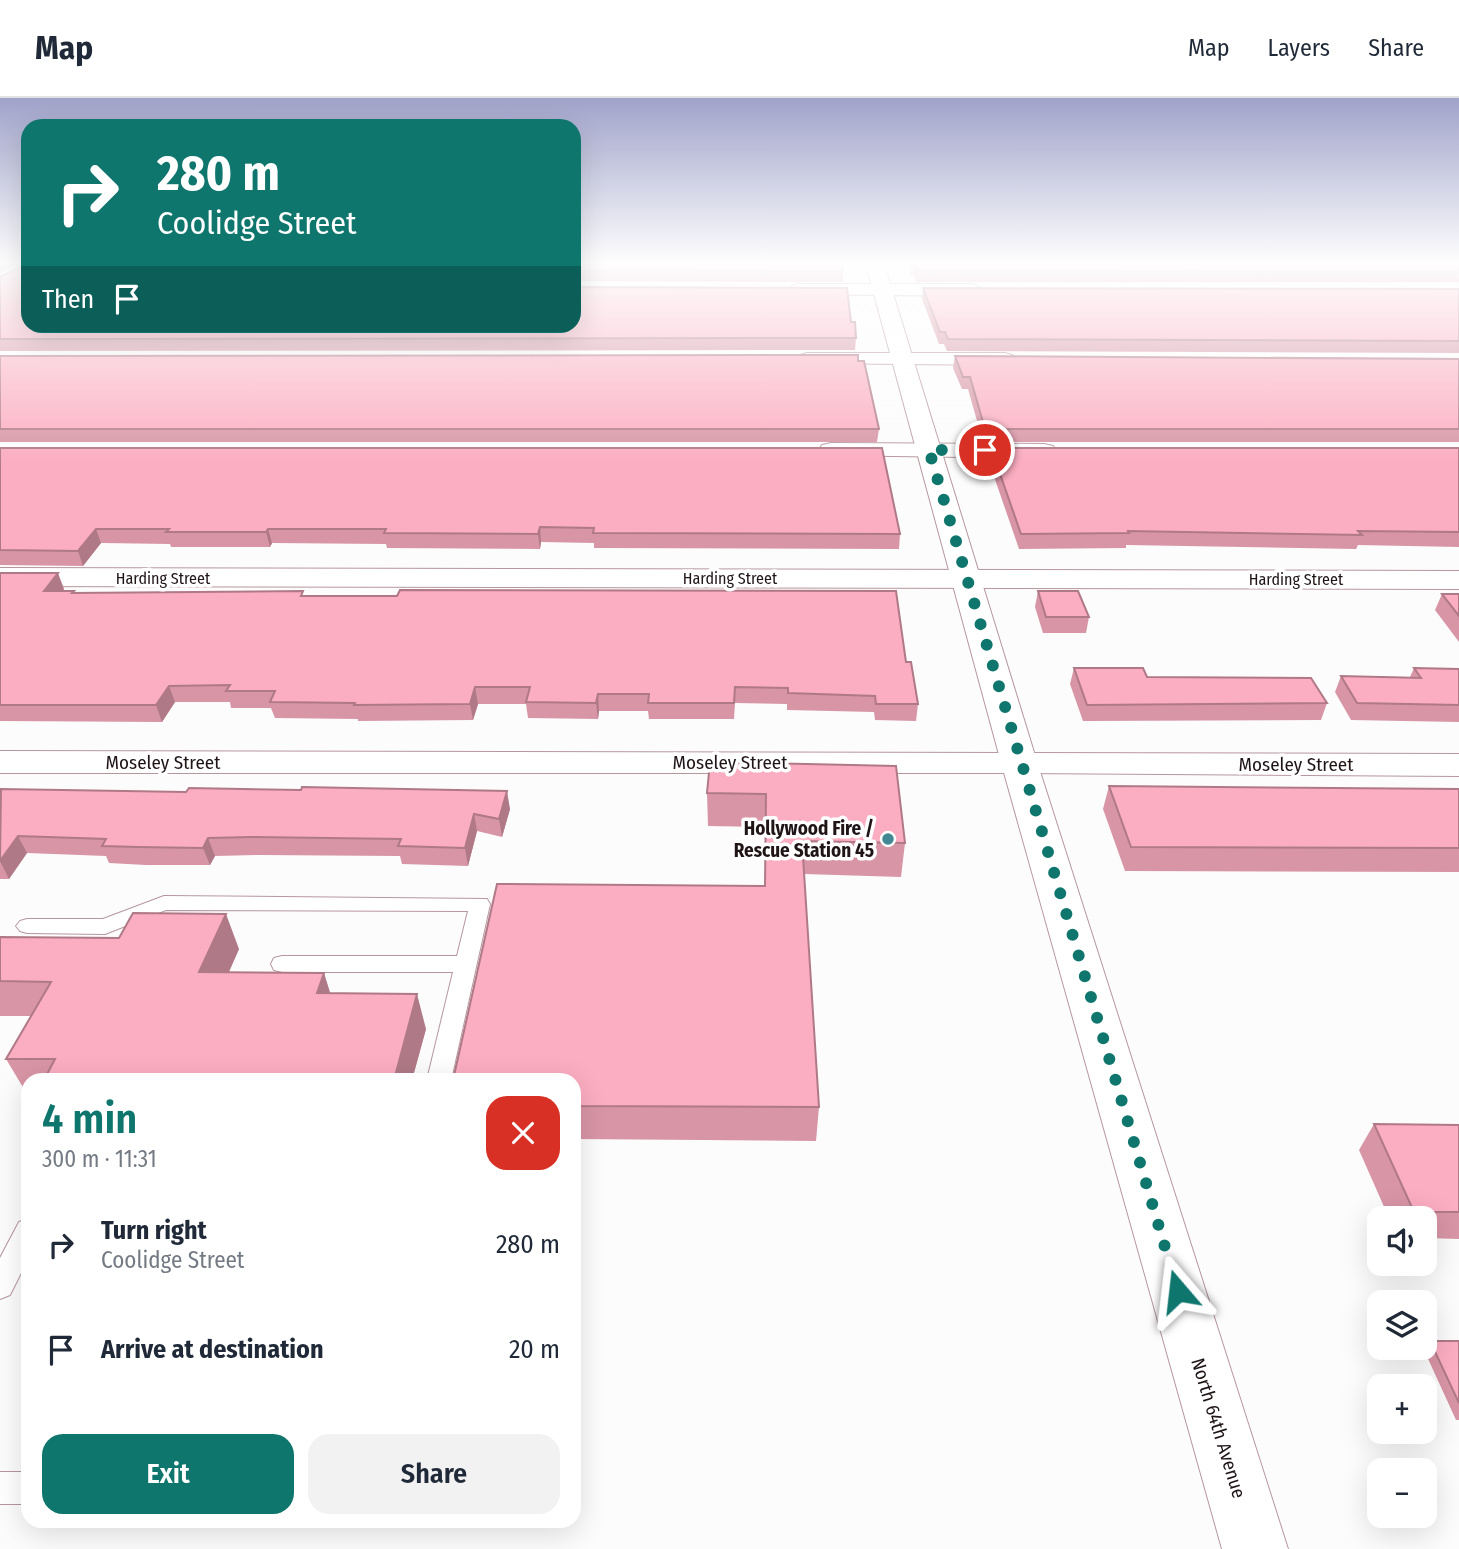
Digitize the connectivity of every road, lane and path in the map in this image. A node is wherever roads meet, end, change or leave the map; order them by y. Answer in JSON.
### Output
{"nodes":[{"id":1,"x":893,"y":329,"type":"edge"},
{"id":2,"x":791,"y":359,"type":"edge"},
{"id":3,"x":902,"y":359,"type":"junction"},
{"id":4,"x":1028,"y":359,"type":"edge"},
{"id":5,"x":804,"y":450,"type":"edge"},
{"id":6,"x":929,"y":450,"type":"junction"},
{"id":7,"x":1068,"y":451,"type":"edge"},
{"id":8,"x":0,"y":578,"type":"edge"},
{"id":9,"x":966,"y":578,"type":"junction"},
{"id":10,"x":1459,"y":580,"type":"edge"},
{"id":11,"x":0,"y":762,"type":"edge"},
{"id":12,"x":1019,"y":762,"type":"junction"},
{"id":13,"x":1459,"y":765,"type":"edge"},
{"id":14,"x":27,"y":926,"type":"dead end"},
{"id":15,"x":282,"y":964,"type":"dead end"},
{"id":16,"x":466,"y":964,"type":"junction"},
{"id":17,"x":441,"y":1073,"type":"edge"},
{"id":18,"x":21,"y":1245,"type":"edge"},
{"id":19,"x":0,"y":1286,"type":"edge"},
{"id":20,"x":0,"y":1488,"type":"edge"},
{"id":21,"x":21,"y":1488,"type":"edge"},
{"id":22,"x":1255,"y":1549,"type":"edge"}],
"edges":[{"from":1,"to":3,"type":"street","name":"North 64th Avenue"},
{"from":2,"to":3,"type":"street"},
{"from":3,"to":4,"type":"street"},
{"from":3,"to":6,"type":"street","name":"North 64th Avenue"},
{"from":5,"to":6,"type":"street"},
{"from":6,"to":7,"type":"street"},
{"from":6,"to":9,"type":"street","name":"North 64th Avenue"},
{"from":8,"to":9,"type":"street","name":"Harding Street"},
{"from":9,"to":10,"type":"street","name":"Harding Street"},
{"from":9,"to":12,"type":"street","name":"North 64th Avenue"},
{"from":11,"to":12,"type":"street","name":"Moseley Street"},
{"from":12,"to":13,"type":"street","name":"Moseley Street"},
{"from":12,"to":22,"type":"street","name":"North 64th Avenue"},
{"from":14,"to":16,"type":"lane"},
{"from":15,"to":16,"type":"lane"},
{"from":16,"to":17,"type":"lane"},
{"from":18,"to":19,"type":"lane"},
{"from":20,"to":21,"type":"lane"}]}
